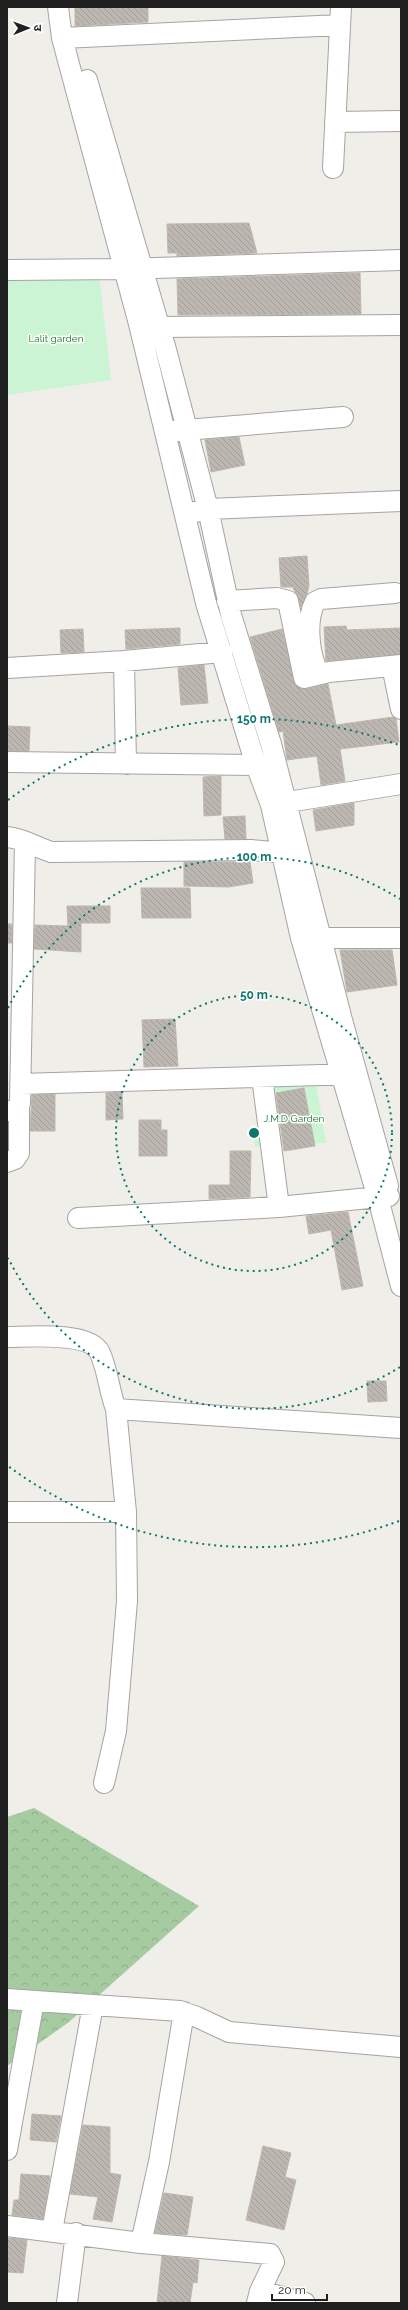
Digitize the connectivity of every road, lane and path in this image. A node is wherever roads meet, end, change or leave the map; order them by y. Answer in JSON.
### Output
{"nodes":[{"id":1,"x":58,"y":7,"type":"edge"},
{"id":2,"x":71,"y":7,"type":"edge"},
{"id":3,"x":340,"y":16,"type":"edge"},
{"id":4,"x":68,"y":37,"type":"junction"},
{"id":5,"x":401,"y":121,"type":"edge"},
{"id":6,"x":335,"y":122,"type":"junction"},
{"id":7,"x":333,"y":168,"type":"dead end"},
{"id":8,"x":401,"y":260,"type":"edge"},
{"id":9,"x":132,"y":268,"type":"junction"},
{"id":10,"x":7,"y":270,"type":"edge"},
{"id":11,"x":401,"y":325,"type":"edge"},
{"id":12,"x":159,"y":327,"type":"junction"},
{"id":13,"x":343,"y":417,"type":"dead end"},
{"id":14,"x":187,"y":430,"type":"junction"},
{"id":15,"x":163,"y":432,"type":"junction"},
{"id":16,"x":401,"y":502,"type":"edge"},
{"id":17,"x":208,"y":509,"type":"junction"},
{"id":18,"x":184,"y":514,"type":"junction"},
{"id":19,"x":394,"y":593,"type":"dead end"},
{"id":20,"x":228,"y":601,"type":"junction"},
{"id":21,"x":222,"y":652,"type":"junction"},
{"id":22,"x":124,"y":661,"type":"junction"},
{"id":23,"x":396,"y":666,"type":"edge"},
{"id":24,"x":7,"y":668,"type":"edge"},
{"id":25,"x":319,"y":675,"type":"junction"},
{"id":26,"x":401,"y":710,"type":"edge"},
{"id":27,"x":7,"y":762,"type":"edge"},
{"id":28,"x":126,"y":764,"type":"junction"},
{"id":29,"x":256,"y":766,"type":"junction"},
{"id":30,"x":401,"y":784,"type":"edge"},
{"id":31,"x":279,"y":804,"type":"junction"},
{"id":32,"x":16,"y":840,"type":"edge"},
{"id":33,"x":283,"y":853,"type":"junction"},
{"id":34,"x":301,"y":938,"type":"junction"},
{"id":35,"x":322,"y":938,"type":"junction"},
{"id":36,"x":401,"y":938,"type":"edge"},
{"id":37,"x":349,"y":1075,"type":"junction"},
{"id":38,"x":262,"y":1077,"type":"junction"},
{"id":39,"x":20,"y":1084,"type":"junction"},
{"id":40,"x":13,"y":1109,"type":"edge"},
{"id":41,"x":7,"y":1162,"type":"edge"},
{"id":42,"x":384,"y":1197,"type":"junction"},
{"id":43,"x":279,"y":1207,"type":"junction"},
{"id":44,"x":78,"y":1218,"type":"dead end"},
{"id":45,"x":401,"y":1232,"type":"edge"},
{"id":46,"x":401,"y":1286,"type":"edge"},
{"id":47,"x":7,"y":1338,"type":"edge"},
{"id":48,"x":116,"y":1409,"type":"junction"},
{"id":49,"x":401,"y":1428,"type":"edge"},
{"id":50,"x":7,"y":1512,"type":"edge"},
{"id":51,"x":126,"y":1512,"type":"junction"},
{"id":52,"x":104,"y":1783,"type":"dead end"},
{"id":53,"x":7,"y":1999,"type":"edge"},
{"id":54,"x":34,"y":2001,"type":"junction"},
{"id":55,"x":93,"y":2005,"type":"junction"},
{"id":56,"x":184,"y":2012,"type":"junction"},
{"id":57,"x":401,"y":2047,"type":"edge"},
{"id":58,"x":7,"y":2150,"type":"edge"},
{"id":59,"x":7,"y":2226,"type":"edge"},
{"id":60,"x":52,"y":2231,"type":"junction"},
{"id":61,"x":76,"y":2233,"type":"junction"},
{"id":62,"x":141,"y":2243,"type":"junction"},
{"id":63,"x":258,"y":2297,"type":"edge"},
{"id":64,"x":67,"y":2303,"type":"edge"},
{"id":65,"x":305,"y":2303,"type":"edge"}],
"edges":[{"from":1,"to":4,"type":"street"},
{"from":2,"to":4,"type":"street"},
{"from":3,"to":4,"type":"street"},
{"from":3,"to":6,"type":"street"},
{"from":4,"to":9,"type":"street"},
{"from":5,"to":6,"type":"street"},
{"from":6,"to":7,"type":"street"},
{"from":8,"to":9,"type":"street"},
{"from":9,"to":10,"type":"street"},
{"from":9,"to":12,"type":"street"},
{"from":9,"to":15,"type":"street"},
{"from":11,"to":12,"type":"street"},
{"from":12,"to":14,"type":"street"},
{"from":13,"to":14,"type":"street"},
{"from":14,"to":15,"type":"street"},
{"from":14,"to":17,"type":"street"},
{"from":15,"to":18,"type":"street"},
{"from":16,"to":17,"type":"street"},
{"from":17,"to":18,"type":"street"},
{"from":17,"to":20,"type":"street"},
{"from":18,"to":21,"type":"street"},
{"from":19,"to":25,"type":"street"},
{"from":20,"to":25,"type":"street"},
{"from":20,"to":31,"type":"street"},
{"from":21,"to":22,"type":"street"},
{"from":21,"to":29,"type":"street"},
{"from":22,"to":24,"type":"street"},
{"from":22,"to":28,"type":"street"},
{"from":23,"to":25,"type":"street"},
{"from":23,"to":26,"type":"street"},
{"from":27,"to":28,"type":"street"},
{"from":28,"to":29,"type":"street"},
{"from":29,"to":31,"type":"street"},
{"from":30,"to":31,"type":"street"},
{"from":31,"to":33,"type":"street"},
{"from":31,"to":35,"type":"street"},
{"from":32,"to":33,"type":"street"},
{"from":32,"to":39,"type":"street"},
{"from":33,"to":34,"type":"street"},
{"from":34,"to":35,"type":"street"},
{"from":34,"to":37,"type":"street"},
{"from":35,"to":36,"type":"street"},
{"from":35,"to":37,"type":"street"},
{"from":37,"to":38,"type":"street"},
{"from":37,"to":42,"type":"street"},
{"from":38,"to":39,"type":"street"},
{"from":38,"to":43,"type":"street"},
{"from":39,"to":40,"type":"street"},
{"from":40,"to":41,"type":"street"},
{"from":42,"to":43,"type":"street"},
{"from":42,"to":45,"type":"street"},
{"from":42,"to":46,"type":"street"},
{"from":43,"to":44,"type":"street"},
{"from":47,"to":48,"type":"street"},
{"from":48,"to":49,"type":"street"},
{"from":48,"to":51,"type":"street"},
{"from":50,"to":51,"type":"street"},
{"from":51,"to":52,"type":"street"},
{"from":53,"to":54,"type":"street"},
{"from":54,"to":55,"type":"street"},
{"from":54,"to":58,"type":"street"},
{"from":55,"to":56,"type":"street"},
{"from":55,"to":60,"type":"street"},
{"from":56,"to":57,"type":"street"},
{"from":56,"to":62,"type":"street"},
{"from":59,"to":60,"type":"street"},
{"from":60,"to":61,"type":"street"},
{"from":61,"to":62,"type":"street"},
{"from":61,"to":64,"type":"street"},
{"from":62,"to":63,"type":"street"},
{"from":63,"to":65,"type":"street"}]}
